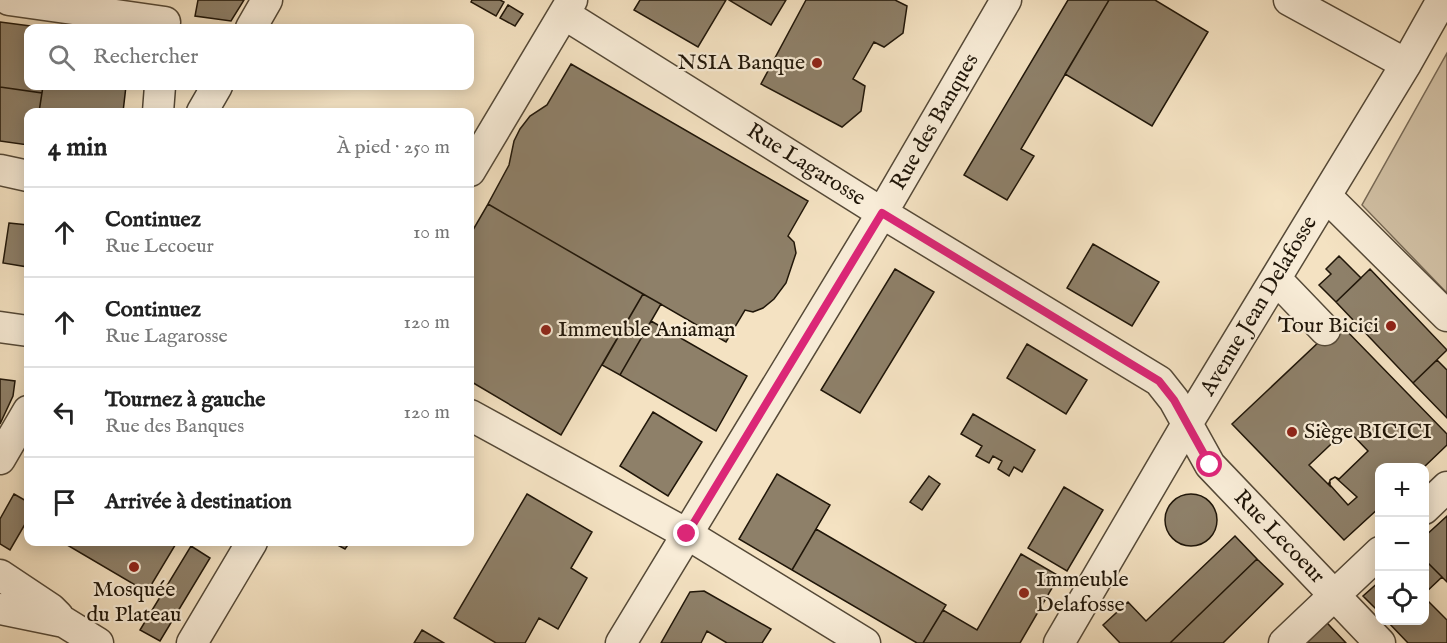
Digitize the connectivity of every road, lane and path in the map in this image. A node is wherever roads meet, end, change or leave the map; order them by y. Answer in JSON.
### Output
{"nodes":[{"id":1,"x":9,"y":0,"type":"edge"},
{"id":2,"x":267,"y":0,"type":"edge"},
{"id":3,"x":1006,"y":0,"type":"edge"},
{"id":4,"x":1289,"y":0,"type":"edge"},
{"id":5,"x":1442,"y":0,"type":"edge"},
{"id":6,"x":568,"y":7,"type":"edge"},
{"id":7,"x":166,"y":17,"type":"edge"},
{"id":8,"x":252,"y":24,"type":"edge"},
{"id":9,"x":1406,"y":64,"type":"junction"},
{"id":10,"x":160,"y":90,"type":"edge"},
{"id":11,"x":215,"y":90,"type":"edge"},
{"id":12,"x":158,"y":108,"type":"edge"},
{"id":13,"x":204,"y":108,"type":"edge"},
{"id":14,"x":474,"y":164,"type":"edge"},
{"id":15,"x":0,"y":170,"type":"edge"},
{"id":16,"x":24,"y":175,"type":"edge"},
{"id":17,"x":1326,"y":196,"type":"junction"},
{"id":18,"x":882,"y":213,"type":"junction"},
{"id":19,"x":1276,"y":279,"type":"junction"},
{"id":20,"x":1447,"y":316,"type":"edge"},
{"id":21,"x":0,"y":327,"type":"edge"},
{"id":22,"x":24,"y":330,"type":"edge"},
{"id":23,"x":1325,"y":330,"type":"dead end"},
{"id":24,"x":474,"y":417,"type":"edge"},
{"id":25,"x":24,"y":418,"type":"edge"},
{"id":26,"x":1187,"y":424,"type":"junction"},
{"id":27,"x":0,"y":459,"type":"edge"},
{"id":28,"x":1447,"y":487,"type":"edge"},
{"id":29,"x":1429,"y":505,"type":"edge"},
{"id":30,"x":687,"y":534,"type":"junction"},
{"id":31,"x":250,"y":546,"type":"edge"},
{"id":32,"x":1375,"y":557,"type":"edge"},
{"id":33,"x":0,"y":575,"type":"edge"},
{"id":34,"x":1335,"y":596,"type":"junction"},
{"id":35,"x":0,"y":609,"type":"edge"},
{"id":36,"x":64,"y":622,"type":"junction"},
{"id":37,"x":98,"y":643,"type":"edge"},
{"id":38,"x":192,"y":643,"type":"edge"},
{"id":39,"x":621,"y":643,"type":"edge"},
{"id":40,"x":865,"y":643,"type":"edge"},
{"id":41,"x":1059,"y":643,"type":"edge"},
{"id":42,"x":1284,"y":643,"type":"edge"},
{"id":43,"x":1380,"y":643,"type":"edge"}],
"edges":[{"from":1,"to":7,"type":"street"},
{"from":2,"to":8,"type":"street"},
{"from":3,"to":18,"type":"street","name":"Rue des Banques"},
{"from":4,"to":9,"type":"street"},
{"from":5,"to":9,"type":"street","name":"Avenue Jean Delafosse"},
{"from":6,"to":14,"type":"street"},
{"from":6,"to":18,"type":"street","name":"Rue Lagarosse"},
{"from":9,"to":17,"type":"street","name":"Avenue Jean Delafosse"},
{"from":10,"to":12,"type":"street"},
{"from":11,"to":13,"type":"street"},
{"from":15,"to":16,"type":"street"},
{"from":17,"to":19,"type":"street","name":"Avenue Jean Delafosse"},
{"from":17,"to":20,"type":"street"},
{"from":18,"to":26,"type":"street","name":"Rue Lagarosse"},
{"from":18,"to":30,"type":"street","name":"Rue des Banques"},
{"from":19,"to":23,"type":"street"},
{"from":19,"to":26,"type":"street","name":"Avenue Jean Delafosse"},
{"from":21,"to":22,"type":"street"},
{"from":24,"to":30,"type":"street"},
{"from":25,"to":27,"type":"street"},
{"from":26,"to":34,"type":"street","name":"Rue Lecoeur"},
{"from":26,"to":41,"type":"street","name":"Avenue Jean Delafosse"},
{"from":28,"to":29,"type":"street"},
{"from":30,"to":39,"type":"street","name":"Rue des Banques"},
{"from":30,"to":40,"type":"street"},
{"from":31,"to":38,"type":"street"},
{"from":32,"to":34,"type":"street"},
{"from":33,"to":36,"type":"street"},
{"from":34,"to":42,"type":"street"},
{"from":34,"to":43,"type":"street","name":"Rue Lecoeur"},
{"from":35,"to":36,"type":"street"},
{"from":36,"to":37,"type":"street"}]}
